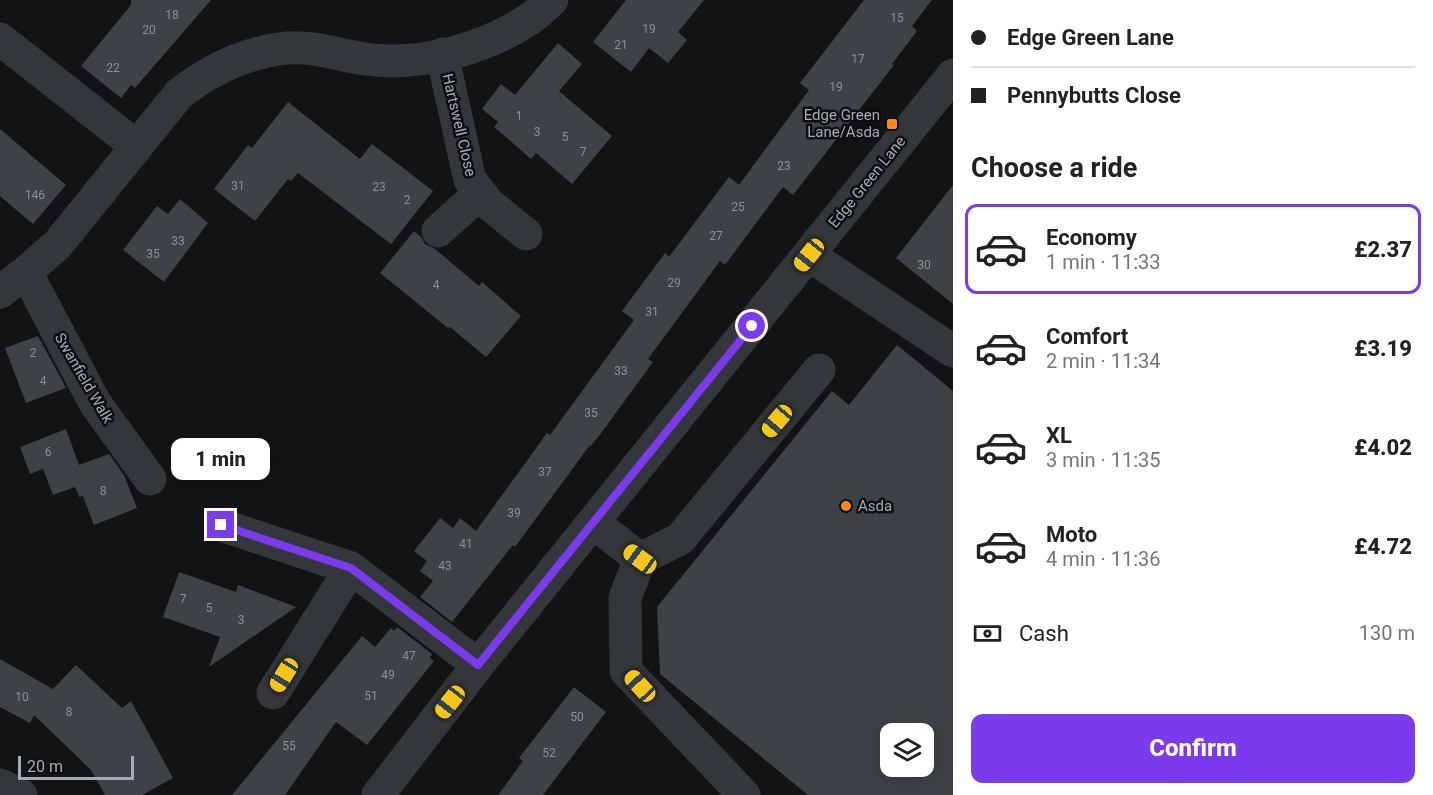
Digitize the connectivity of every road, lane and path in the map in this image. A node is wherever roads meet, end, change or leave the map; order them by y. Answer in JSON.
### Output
{"nodes":[{"id":1,"x":552,"y":0,"type":"edge"},
{"id":2,"x":0,"y":39,"type":"edge"},
{"id":3,"x":442,"y":54,"type":"junction"},
{"id":4,"x":953,"y":75,"type":"edge"},
{"id":5,"x":136,"y":146,"type":"junction"},
{"id":6,"x":480,"y":193,"type":"junction"},
{"id":7,"x":438,"y":231,"type":"dead end"},
{"id":8,"x":526,"y":234,"type":"dead end"},
{"id":9,"x":809,"y":255,"type":"junction"},
{"id":10,"x":26,"y":272,"type":"junction"},
{"id":11,"x":0,"y":292,"type":"edge"},
{"id":12,"x":953,"y":351,"type":"edge"},
{"id":13,"x":819,"y":370,"type":"dead end"},
{"id":14,"x":150,"y":480,"type":"dead end"},
{"id":15,"x":594,"y":523,"type":"junction"},
{"id":16,"x":221,"y":525,"type":"dead end"},
{"id":17,"x":640,"y":559,"type":"junction"},
{"id":18,"x":351,"y":568,"type":"junction"},
{"id":19,"x":478,"y":665,"type":"junction"},
{"id":20,"x":273,"y":693,"type":"dead end"},
{"id":21,"x":0,"y":785,"type":"edge"},
{"id":22,"x":21,"y":795,"type":"edge"},
{"id":23,"x":378,"y":795,"type":"edge"},
{"id":24,"x":744,"y":795,"type":"edge"}],
"edges":[{"from":1,"to":3,"type":"street"},
{"from":2,"to":5,"type":"street"},
{"from":3,"to":5,"type":"street"},
{"from":3,"to":6,"type":"street","name":"Hartswell Close"},
{"from":4,"to":9,"type":"street","name":"Edge Green Lane"},
{"from":5,"to":10,"type":"street"},
{"from":6,"to":7,"type":"street","name":"Hartswell Close"},
{"from":6,"to":8,"type":"street","name":"Hartswell Close"},
{"from":9,"to":12,"type":"street"},
{"from":9,"to":15,"type":"street","name":"Edge Green Lane"},
{"from":10,"to":11,"type":"street"},
{"from":10,"to":14,"type":"street","name":"Swanfield Walk"},
{"from":13,"to":17,"type":"street"},
{"from":15,"to":17,"type":"street"},
{"from":15,"to":19,"type":"street","name":"Edge Green Lane"},
{"from":16,"to":18,"type":"street"},
{"from":17,"to":24,"type":"street"},
{"from":18,"to":19,"type":"street"},
{"from":18,"to":20,"type":"street"},
{"from":19,"to":23,"type":"street","name":"Edge Green Lane"},
{"from":21,"to":22,"type":"street"}]}
